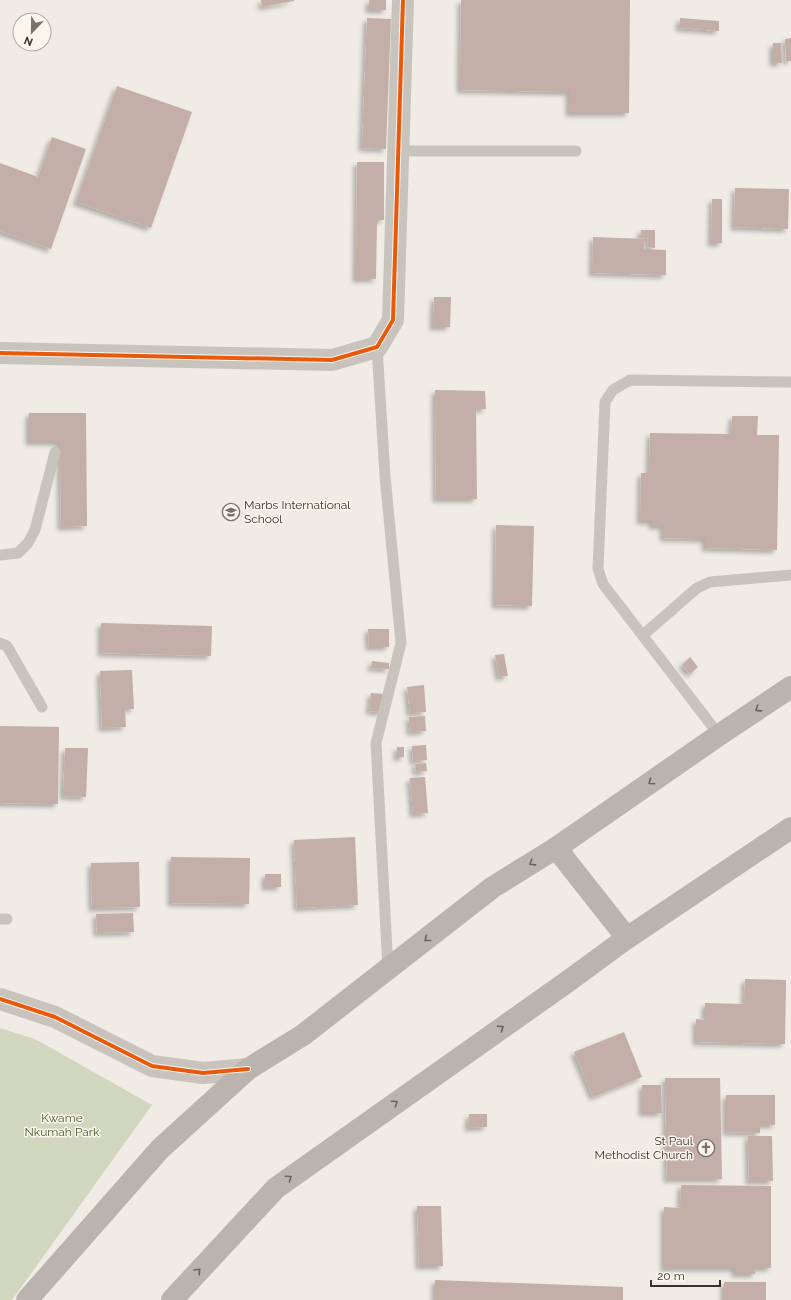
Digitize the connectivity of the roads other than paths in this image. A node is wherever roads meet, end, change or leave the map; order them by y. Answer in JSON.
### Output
{"nodes":[{"id":1,"x":403,"y":0,"type":"edge"},
{"id":2,"x":398,"y":151,"type":"junction"},
{"id":3,"x":576,"y":151,"type":"dead end"},
{"id":4,"x":377,"y":346,"type":"junction"},
{"id":5,"x":0,"y":352,"type":"edge"},
{"id":6,"x":791,"y":382,"type":"edge"},
{"id":7,"x":55,"y":452,"type":"dead end"},
{"id":8,"x":0,"y":555,"type":"edge"},
{"id":9,"x":791,"y":575,"type":"edge"},
{"id":10,"x":643,"y":635,"type":"junction"},
{"id":11,"x":0,"y":643,"type":"edge"},
{"id":12,"x":791,"y":688,"type":"edge"},
{"id":13,"x":42,"y":707,"type":"dead end"},
{"id":14,"x":719,"y":735,"type":"junction"},
{"id":15,"x":791,"y":828,"type":"edge"},
{"id":16,"x":556,"y":848,"type":"junction"},
{"id":17,"x":627,"y":938,"type":"junction"},
{"id":18,"x":388,"y":969,"type":"junction"},
{"id":19,"x":0,"y":998,"type":"edge"},
{"id":20,"x":248,"y":1069,"type":"junction"},
{"id":21,"x":26,"y":1300,"type":"edge"},
{"id":22,"x":172,"y":1300,"type":"edge"}],
"edges":[{"from":1,"to":2,"type":"street"},
{"from":2,"to":3,"type":"lane"},
{"from":2,"to":4,"type":"street"},
{"from":4,"to":5,"type":"street"},
{"from":4,"to":18,"type":"lane"},
{"from":6,"to":10,"type":"lane"},
{"from":7,"to":8,"type":"lane"},
{"from":9,"to":10,"type":"lane"},
{"from":10,"to":14,"type":"lane"},
{"from":11,"to":13,"type":"lane"},
{"from":12,"to":14,"type":"main road","one_way":true},
{"from":14,"to":16,"type":"main road","one_way":true},
{"from":15,"to":17,"type":"main road"},
{"from":16,"to":17,"type":"main road"},
{"from":16,"to":18,"type":"main road","one_way":true},
{"from":22,"to":17,"type":"main road","one_way":true},
{"from":18,"to":20,"type":"main road"},
{"from":19,"to":20,"type":"street"},
{"from":20,"to":21,"type":"main road"}]}
